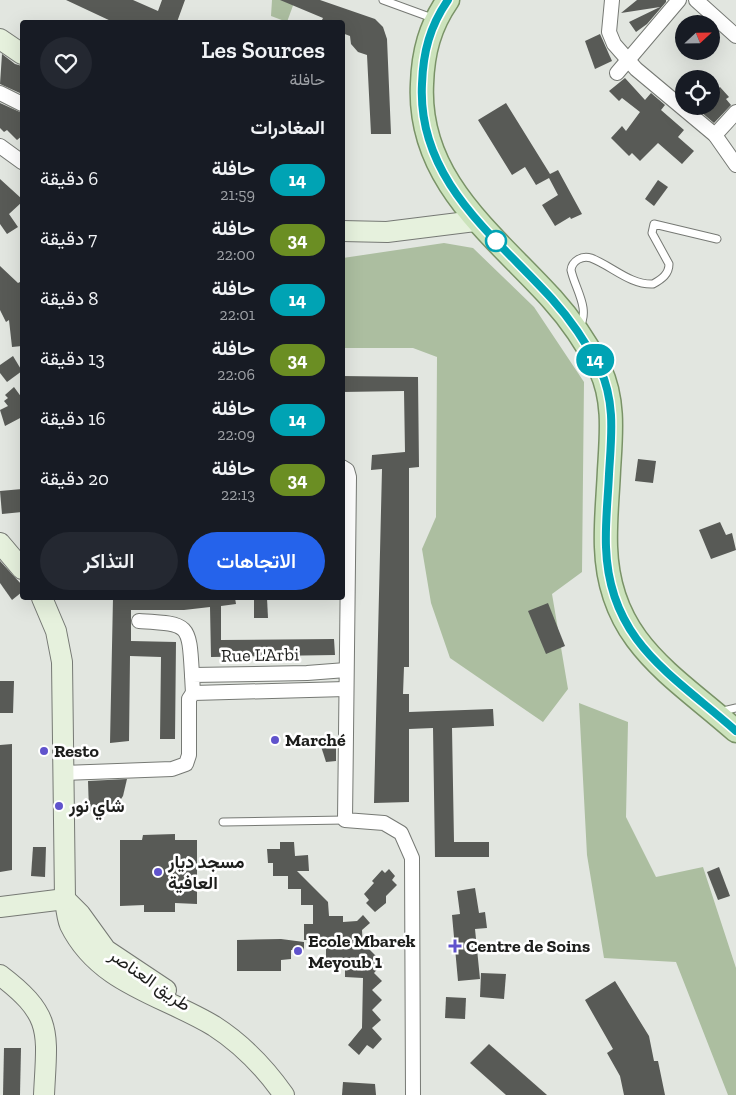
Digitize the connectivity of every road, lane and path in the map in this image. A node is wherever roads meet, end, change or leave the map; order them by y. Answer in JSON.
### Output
{"nodes":[{"id":1,"x":383,"y":0,"type":"edge"},
{"id":2,"x":448,"y":0,"type":"edge"},
{"id":3,"x":612,"y":0,"type":"edge"},
{"id":4,"x":679,"y":0,"type":"edge"},
{"id":5,"x":696,"y":0,"type":"edge"},
{"id":6,"x":436,"y":19,"type":"junction"},
{"id":7,"x":736,"y":36,"type":"edge"},
{"id":8,"x":0,"y":39,"type":"edge"},
{"id":9,"x":20,"y":53,"type":"edge"},
{"id":10,"x":628,"y":62,"type":"junction"},
{"id":11,"x":617,"y":73,"type":"dead end"},
{"id":12,"x":0,"y":92,"type":"edge"},
{"id":13,"x":20,"y":103,"type":"edge"},
{"id":14,"x":736,"y":112,"type":"edge"},
{"id":15,"x":715,"y":135,"type":"junction"},
{"id":16,"x":0,"y":146,"type":"edge"},
{"id":17,"x":20,"y":161,"type":"edge"},
{"id":18,"x":736,"y":165,"type":"edge"},
{"id":19,"x":475,"y":221,"type":"junction"},
{"id":20,"x":345,"y":231,"type":"edge"},
{"id":21,"x":717,"y":239,"type":"dead end"},
{"id":22,"x":578,"y":330,"type":"junction"},
{"id":23,"x":345,"y":469,"type":"edge"},
{"id":24,"x":0,"y":543,"type":"edge"},
{"id":25,"x":20,"y":567,"type":"edge"},
{"id":26,"x":43,"y":600,"type":"edge"},
{"id":27,"x":139,"y":621,"type":"dead end"},
{"id":28,"x":346,"y":670,"type":"junction"},
{"id":29,"x":192,"y":674,"type":"junction"},
{"id":30,"x":346,"y":689,"type":"junction"},
{"id":31,"x":193,"y":693,"type":"junction"},
{"id":32,"x":726,"y":710,"type":"edge"},
{"id":33,"x":736,"y":731,"type":"edge"},
{"id":34,"x":63,"y":773,"type":"junction"},
{"id":35,"x":345,"y":820,"type":"junction"},
{"id":36,"x":223,"y":822,"type":"dead end"},
{"id":37,"x":65,"y":899,"type":"junction"},
{"id":38,"x":0,"y":907,"type":"edge"},
{"id":39,"x":0,"y":975,"type":"edge"},
{"id":40,"x":44,"y":1095,"type":"edge"},
{"id":41,"x":284,"y":1095,"type":"edge"},
{"id":42,"x":413,"y":1095,"type":"edge"}],
"edges":[{"from":1,"to":6,"type":"lane"},
{"from":2,"to":6,"type":"main road"},
{"from":3,"to":10,"type":"street"},
{"from":4,"to":10,"type":"street"},
{"from":5,"to":7,"type":"street"},
{"from":6,"to":19,"type":"main road"},
{"from":8,"to":9,"type":"main road"},
{"from":10,"to":11,"type":"street"},
{"from":10,"to":15,"type":"street"},
{"from":12,"to":13,"type":"street"},
{"from":14,"to":15,"type":"street"},
{"from":15,"to":18,"type":"street"},
{"from":16,"to":17,"type":"street"},
{"from":19,"to":20,"type":"main road"},
{"from":19,"to":22,"type":"main road"},
{"from":21,"to":22,"type":"lane"},
{"from":22,"to":32,"type":"main road"},
{"from":23,"to":28,"type":"street"},
{"from":24,"to":25,"type":"main road"},
{"from":26,"to":34,"type":"main road"},
{"from":27,"to":29,"type":"street"},
{"from":28,"to":29,"type":"street","name":"Rue L'Arbi"},
{"from":28,"to":30,"type":"street"},
{"from":29,"to":31,"type":"street"},
{"from":30,"to":31,"type":"street"},
{"from":30,"to":35,"type":"street"},
{"from":31,"to":34,"type":"street"},
{"from":32,"to":33,"type":"main road"},
{"from":34,"to":37,"type":"main road"},
{"from":35,"to":36,"type":"lane"},
{"from":35,"to":42,"type":"street"},
{"from":37,"to":38,"type":"main road"},
{"from":37,"to":41,"type":"main road"},
{"from":39,"to":40,"type":"main road"}]}
